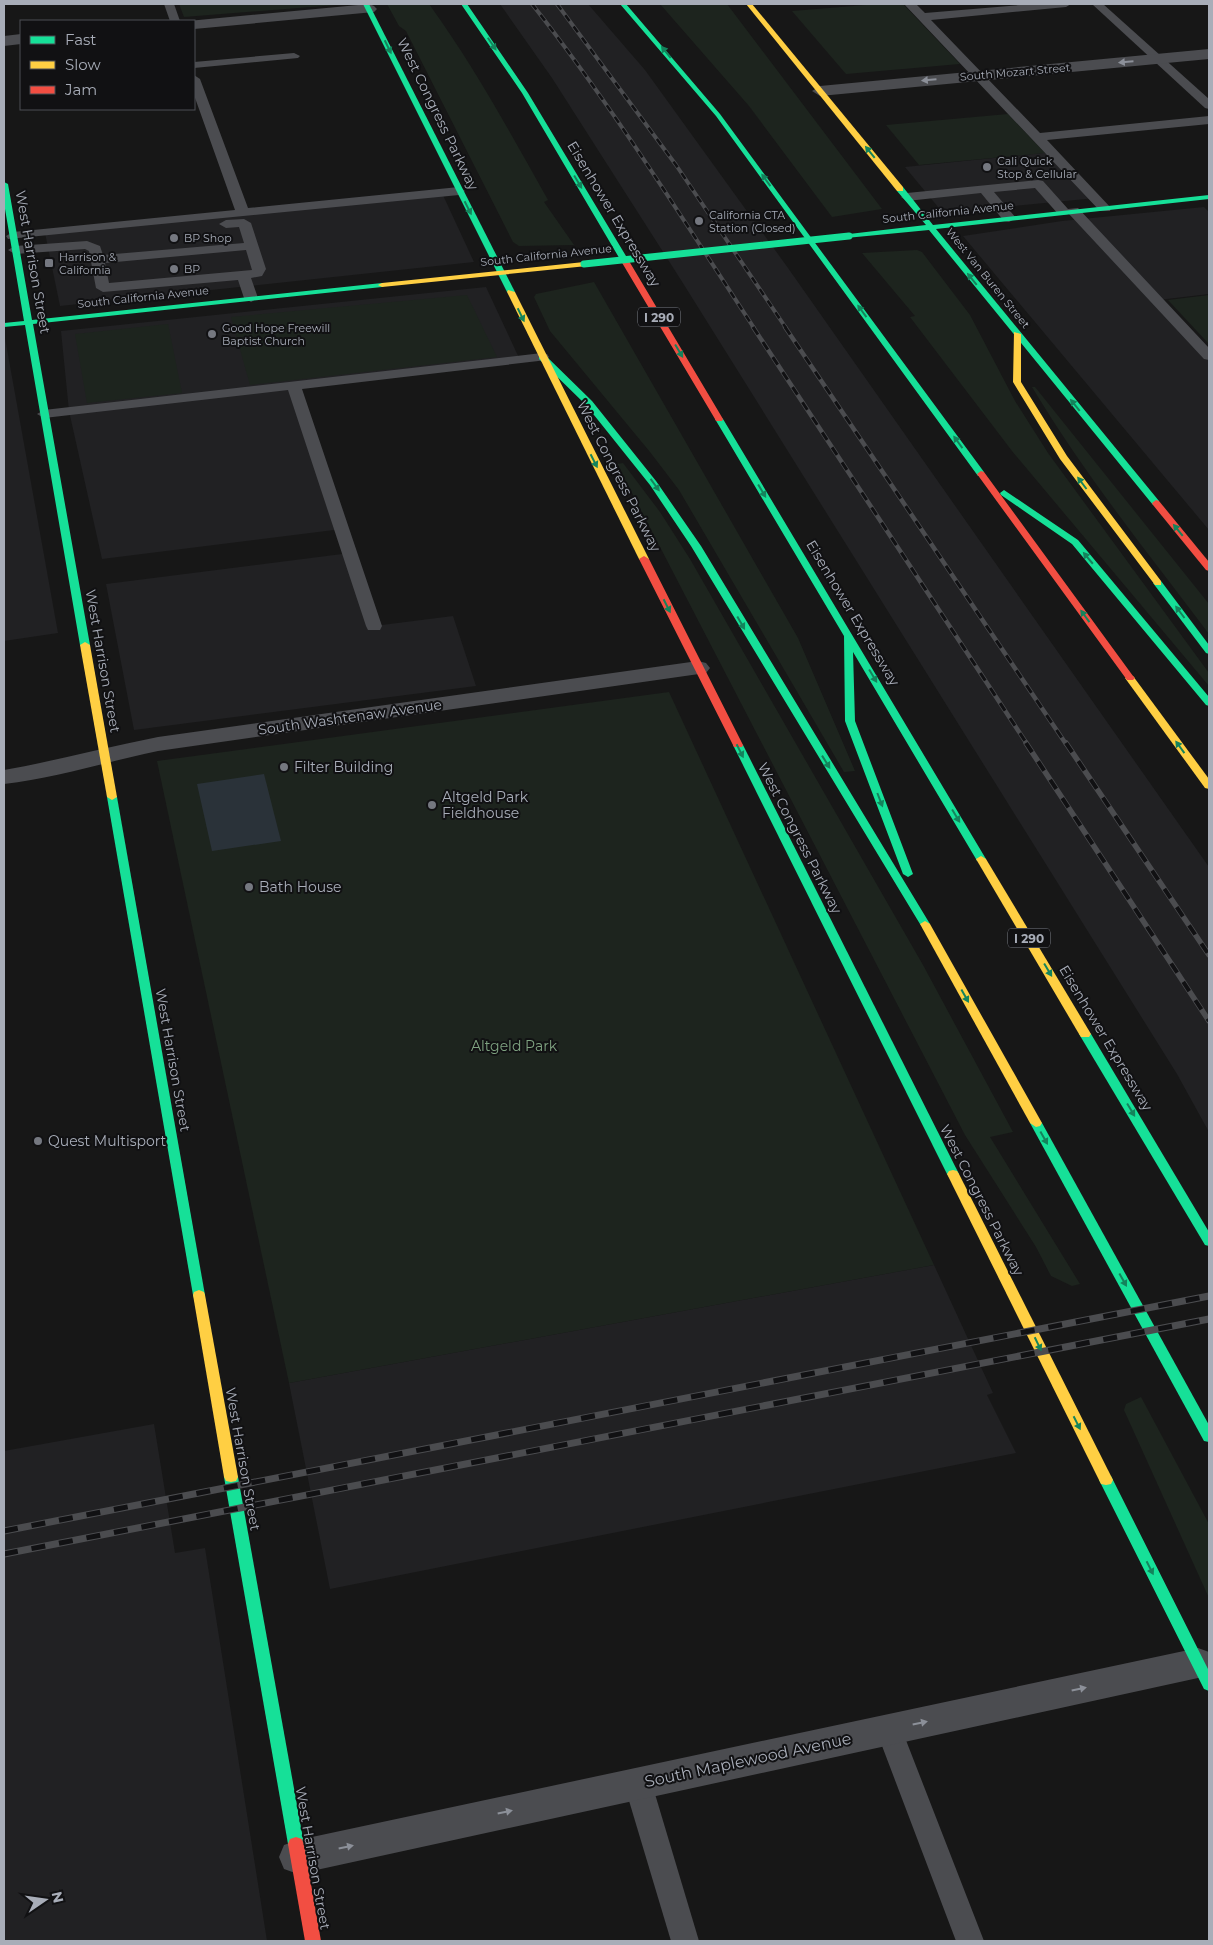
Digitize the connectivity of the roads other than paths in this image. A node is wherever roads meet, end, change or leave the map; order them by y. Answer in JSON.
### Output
{"nodes":[{"id":1,"x":169,"y":4,"type":"edge"},
{"id":2,"x":464,"y":4,"type":"edge"},
{"id":3,"x":623,"y":4,"type":"edge"},
{"id":4,"x":749,"y":4,"type":"edge"},
{"id":5,"x":910,"y":4,"type":"edge"},
{"id":6,"x":1066,"y":4,"type":"edge"},
{"id":7,"x":1097,"y":4,"type":"edge"},
{"id":8,"x":367,"y":6,"type":"edge"},
{"id":9,"x":922,"y":17,"type":"junction"},
{"id":10,"x":175,"y":20,"type":"edge"},
{"id":11,"x":195,"y":24,"type":"edge"},
{"id":12,"x":20,"y":39,"type":"edge"},
{"id":13,"x":4,"y":41,"type":"edge"},
{"id":14,"x":1209,"y":54,"type":"edge"},
{"id":15,"x":294,"y":56,"type":"dead end"},
{"id":16,"x":1158,"y":59,"type":"junction"},
{"id":17,"x":195,"y":65,"type":"edge"},
{"id":18,"x":978,"y":76,"type":"junction"},
{"id":19,"x":195,"y":82,"type":"edge"},
{"id":20,"x":820,"y":90,"type":"junction"},
{"id":21,"x":1209,"y":105,"type":"edge"},
{"id":22,"x":1209,"y":120,"type":"edge"},
{"id":23,"x":1038,"y":137,"type":"junction"},
{"id":24,"x":4,"y":184,"type":"edge"},
{"id":25,"x":984,"y":189,"type":"junction"},
{"id":26,"x":460,"y":191,"type":"junction"},
{"id":27,"x":907,"y":197,"type":"junction"},
{"id":28,"x":1207,"y":199,"type":"edge"},
{"id":29,"x":1105,"y":208,"type":"junction"},
{"id":30,"x":1069,"y":212,"type":"junction"},
{"id":31,"x":243,"y":213,"type":"junction"},
{"id":32,"x":1009,"y":218,"type":"junction"},
{"id":33,"x":226,"y":224,"type":"dead end"},
{"id":34,"x":931,"y":227,"type":"junction"},
{"id":35,"x":110,"y":234,"type":"dead end"},
{"id":36,"x":13,"y":236,"type":"junction"},
{"id":37,"x":67,"y":246,"type":"junction"},
{"id":38,"x":251,"y":246,"type":"junction"},
{"id":39,"x":16,"y":250,"type":"junction"},
{"id":40,"x":97,"y":260,"type":"junction"},
{"id":41,"x":211,"y":265,"type":"junction"},
{"id":42,"x":168,"y":269,"type":"junction"},
{"id":43,"x":132,"y":272,"type":"junction"},
{"id":44,"x":499,"y":272,"type":"junction"},
{"id":45,"x":243,"y":275,"type":"junction"},
{"id":46,"x":251,"y":298,"type":"junction"},
{"id":47,"x":28,"y":322,"type":"junction"},
{"id":48,"x":4,"y":325,"type":"edge"},
{"id":49,"x":1017,"y":334,"type":"junction"},
{"id":50,"x":1209,"y":356,"type":"edge"},
{"id":51,"x":542,"y":357,"type":"junction"},
{"id":52,"x":294,"y":386,"type":"junction"},
{"id":53,"x":44,"y":414,"type":"junction"},
{"id":54,"x":987,"y":482,"type":"junction"},
{"id":55,"x":1209,"y":568,"type":"edge"},
{"id":56,"x":374,"y":626,"type":"dead end"},
{"id":57,"x":848,"y":634,"type":"junction"},
{"id":58,"x":1209,"y":651,"type":"edge"},
{"id":59,"x":698,"y":668,"type":"junction"},
{"id":60,"x":1209,"y":703,"type":"edge"},
{"id":61,"x":104,"y":755,"type":"junction"},
{"id":62,"x":4,"y":777,"type":"edge"},
{"id":63,"x":1209,"y":786,"type":"edge"},
{"id":64,"x":942,"y":953,"type":"junction"},
{"id":65,"x":1209,"y":1242,"type":"edge"},
{"id":66,"x":1209,"y":1437,"type":"edge"},
{"id":67,"x":1204,"y":1674,"type":"edge"},
{"id":68,"x":889,"y":1730,"type":"junction"},
{"id":69,"x":638,"y":1784,"type":"junction"},
{"id":70,"x":298,"y":1857,"type":"junction"},
{"id":71,"x":313,"y":1941,"type":"edge"},
{"id":72,"x":685,"y":1941,"type":"edge"},
{"id":73,"x":970,"y":1941,"type":"edge"}],
"edges":[{"from":1,"to":10,"type":"lane"},
{"from":2,"to":57,"type":"main road","name":"Eisenhower Expressway","number":"I 290","one_way":true},
{"from":54,"to":3,"type":"main road","one_way":true},
{"from":4,"to":20,"type":"main road","name":"West Van Buren Street"},
{"from":5,"to":9,"type":"lane"},
{"from":6,"to":9,"type":"lane"},
{"from":7,"to":16,"type":"lane"},
{"from":8,"to":11,"type":"street"},
{"from":8,"to":26,"type":"main road","name":"West Congress Parkway","one_way":true},
{"from":9,"to":18,"type":"lane"},
{"from":12,"to":13,"type":"street"},
{"from":14,"to":16,"type":"street","name":"South Mozart Street"},
{"from":15,"to":17,"type":"lane"},
{"from":16,"to":18,"type":"street","name":"South Mozart Street","one_way":true},
{"from":16,"to":21,"type":"lane"},
{"from":18,"to":20,"type":"street","name":"South Mozart Street","one_way":true},
{"from":18,"to":23,"type":"lane"},
{"from":19,"to":31,"type":"lane"},
{"from":27,"to":20,"type":"main road","name":"West Van Buren Street","one_way":true},
{"from":22,"to":23,"type":"lane"},
{"from":23,"to":29,"type":"lane"},
{"from":24,"to":36,"type":"main road","name":"West Harrison Street"},
{"from":25,"to":27,"type":"lane"},
{"from":25,"to":30,"type":"lane"},
{"from":25,"to":32,"type":"lane"},
{"from":26,"to":31,"type":"lane"},
{"from":26,"to":44,"type":"main road","name":"West Congress Parkway","one_way":true},
{"from":27,"to":34,"type":"main road","name":"West Van Buren Street"},
{"from":28,"to":29,"type":"main road","name":"South California Avenue"},
{"from":29,"to":30,"type":"main road","name":"South California Avenue"},
{"from":30,"to":32,"type":"main road","name":"South California Avenue"},
{"from":30,"to":50,"type":"lane"},
{"from":31,"to":36,"type":"lane"},
{"from":32,"to":34,"type":"main road","name":"South California Avenue"},
{"from":33,"to":38,"type":"lane"},
{"from":34,"to":44,"type":"main road","name":"South California Avenue","bridge":true},
{"from":49,"to":34,"type":"main road","name":"West Van Buren Street","one_way":true},
{"from":35,"to":37,"type":"lane"},
{"from":36,"to":39,"type":"main road","name":"West Harrison Street"},
{"from":37,"to":39,"type":"lane"},
{"from":37,"to":40,"type":"lane"},
{"from":38,"to":41,"type":"lane"},
{"from":38,"to":45,"type":"lane"},
{"from":39,"to":47,"type":"main road","name":"West Harrison Street"},
{"from":40,"to":43,"type":"lane"},
{"from":40,"to":43,"type":"lane"},
{"from":41,"to":42,"type":"lane"},
{"from":41,"to":42,"type":"lane"},
{"from":41,"to":45,"type":"lane"},
{"from":42,"to":43,"type":"lane"},
{"from":42,"to":43,"type":"lane"},
{"from":44,"to":46,"type":"main road","name":"South California Avenue"},
{"from":44,"to":51,"type":"main road","name":"West Congress Parkway","one_way":true},
{"from":45,"to":46,"type":"lane"},
{"from":46,"to":47,"type":"main road","name":"South California Avenue"},
{"from":47,"to":48,"type":"main road","name":"South California Avenue"},
{"from":47,"to":53,"type":"main road","name":"West Harrison Street"},
{"from":55,"to":49,"type":"main road","name":"West Van Buren Street","one_way":true},
{"from":58,"to":49,"type":"main road","one_way":true},
{"from":51,"to":52,"type":"lane"},
{"from":51,"to":59,"type":"main road","name":"West Congress Parkway","one_way":true},
{"from":51,"to":64,"type":"main road","one_way":true},
{"from":52,"to":53,"type":"lane"},
{"from":52,"to":56,"type":"lane"},
{"from":53,"to":61,"type":"main road","name":"West Harrison Street"},
{"from":60,"to":54,"type":"main road","one_way":true},
{"from":63,"to":54,"type":"main road","one_way":true},
{"from":57,"to":64,"type":"main road","one_way":true},
{"from":57,"to":65,"type":"main road","name":"Eisenhower Expressway","number":"I 290","one_way":true},
{"from":59,"to":61,"type":"street","name":"South Washtenaw Avenue"},
{"from":59,"to":67,"type":"main road","name":"West Congress Parkway","one_way":true},
{"from":61,"to":62,"type":"street","name":"South Washtenaw Avenue"},
{"from":61,"to":70,"type":"main road","name":"West Harrison Street"},
{"from":64,"to":66,"type":"main road","one_way":true},
{"from":68,"to":67,"type":"street","name":"South Maplewood Avenue","one_way":true},
{"from":68,"to":69,"type":"street","name":"South Maplewood Avenue"},
{"from":68,"to":73,"type":"lane"},
{"from":70,"to":69,"type":"street","name":"South Maplewood Avenue","one_way":true},
{"from":69,"to":72,"type":"lane"},
{"from":70,"to":71,"type":"main road","name":"West Harrison Street"}]}
